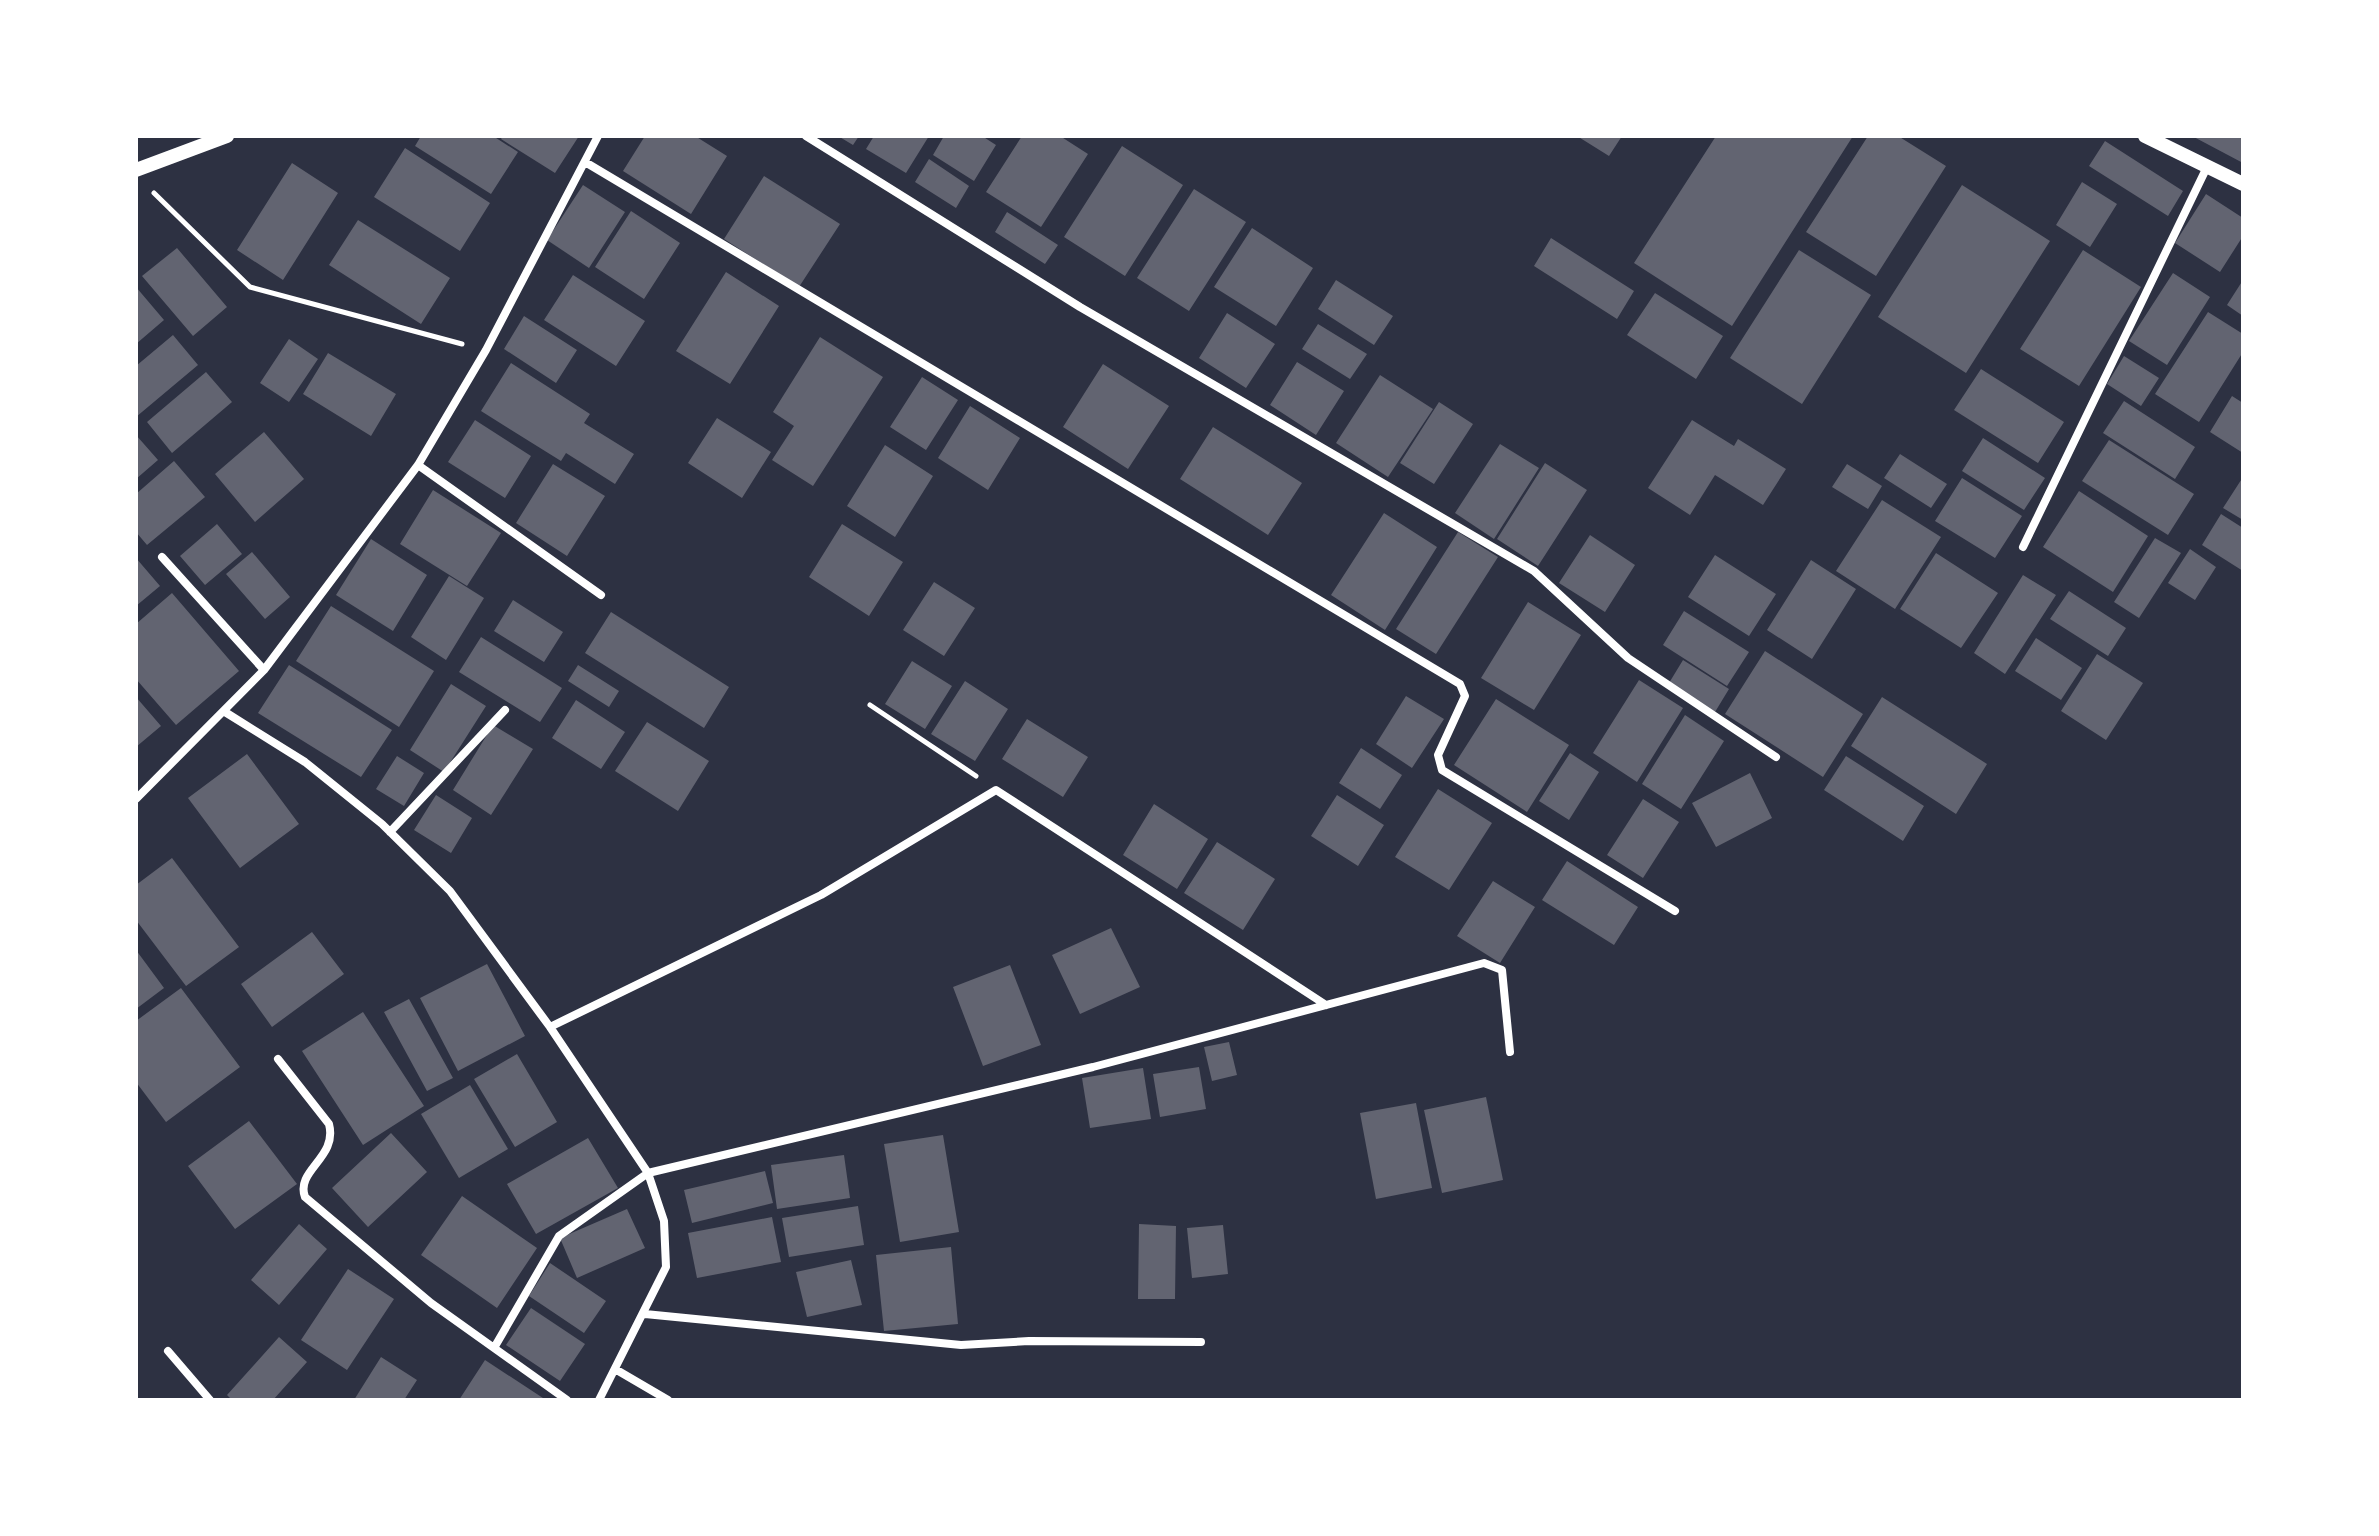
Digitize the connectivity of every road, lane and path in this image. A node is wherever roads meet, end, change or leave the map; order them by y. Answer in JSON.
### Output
{"nodes":[{"id":1,"x":227,"y":136,"type":"edge"},
{"id":2,"x":598,"y":136,"type":"edge"},
{"id":3,"x":806,"y":136,"type":"edge"},
{"id":4,"x":2145,"y":136,"type":"edge"},
{"id":5,"x":585,"y":162,"type":"junction"},
{"id":6,"x":2207,"y":167,"type":"junction"},
{"id":7,"x":136,"y":170,"type":"edge"},
{"id":8,"x":2243,"y":184,"type":"edge"},
{"id":9,"x":146,"y":185,"type":"dead end"},
{"id":10,"x":486,"y":350,"type":"junction"},
{"id":11,"x":418,"y":465,"type":"junction"},
{"id":12,"x":2023,"y":547,"type":"dead end"},
{"id":13,"x":162,"y":557,"type":"dead end"},
{"id":14,"x":601,"y":595,"type":"dead end"},
{"id":15,"x":264,"y":670,"type":"junction"},
{"id":16,"x":870,"y":705,"type":"dead end"},
{"id":17,"x":505,"y":710,"type":"dead end"},
{"id":18,"x":225,"y":712,"type":"junction"},
{"id":19,"x":1776,"y":757,"type":"dead end"},
{"id":20,"x":996,"y":790,"type":"junction"},
{"id":21,"x":136,"y":799,"type":"edge"},
{"id":22,"x":390,"y":832,"type":"junction"},
{"id":23,"x":1675,"y":911,"type":"dead end"},
{"id":24,"x":1326,"y":1005,"type":"junction"},
{"id":25,"x":550,"y":1027,"type":"junction"},
{"id":26,"x":1510,"y":1052,"type":"dead end"},
{"id":27,"x":278,"y":1059,"type":"dead end"},
{"id":28,"x":648,"y":1173,"type":"junction"},
{"id":29,"x":645,"y":1314,"type":"junction"},
{"id":30,"x":1201,"y":1342,"type":"dead end"},
{"id":31,"x":494,"y":1348,"type":"junction"},
{"id":32,"x":168,"y":1351,"type":"dead end"},
{"id":33,"x":615,"y":1369,"type":"junction"},
{"id":34,"x":210,"y":1400,"type":"edge"},
{"id":35,"x":567,"y":1400,"type":"edge"},
{"id":36,"x":599,"y":1400,"type":"edge"},
{"id":37,"x":668,"y":1400,"type":"edge"}],
"edges":[{"from":1,"to":7,"type":"street"},
{"from":2,"to":5,"type":"street"},
{"from":3,"to":19,"type":"street"},
{"from":4,"to":6,"type":"street"},
{"from":5,"to":10,"type":"street"},
{"from":5,"to":23,"type":"street"},
{"from":6,"to":8,"type":"street"},
{"from":6,"to":12,"type":"street"},
{"from":9,"to":10,"type":"path"},
{"from":10,"to":11,"type":"street"},
{"from":11,"to":14,"type":"street"},
{"from":11,"to":15,"type":"street"},
{"from":13,"to":15,"type":"street"},
{"from":15,"to":18,"type":"street"},
{"from":16,"to":20,"type":"path"},
{"from":17,"to":22,"type":"street"},
{"from":18,"to":21,"type":"street"},
{"from":18,"to":22,"type":"street"},
{"from":20,"to":24,"type":"street"},
{"from":20,"to":25,"type":"street"},
{"from":22,"to":25,"type":"street"},
{"from":24,"to":26,"type":"street"},
{"from":24,"to":28,"type":"street"},
{"from":25,"to":28,"type":"street"},
{"from":27,"to":31,"type":"street"},
{"from":28,"to":29,"type":"street"},
{"from":28,"to":31,"type":"street"},
{"from":29,"to":30,"type":"street"},
{"from":29,"to":33,"type":"street"},
{"from":31,"to":35,"type":"street"},
{"from":32,"to":34,"type":"street"},
{"from":33,"to":36,"type":"street"},
{"from":33,"to":37,"type":"street"}]}
